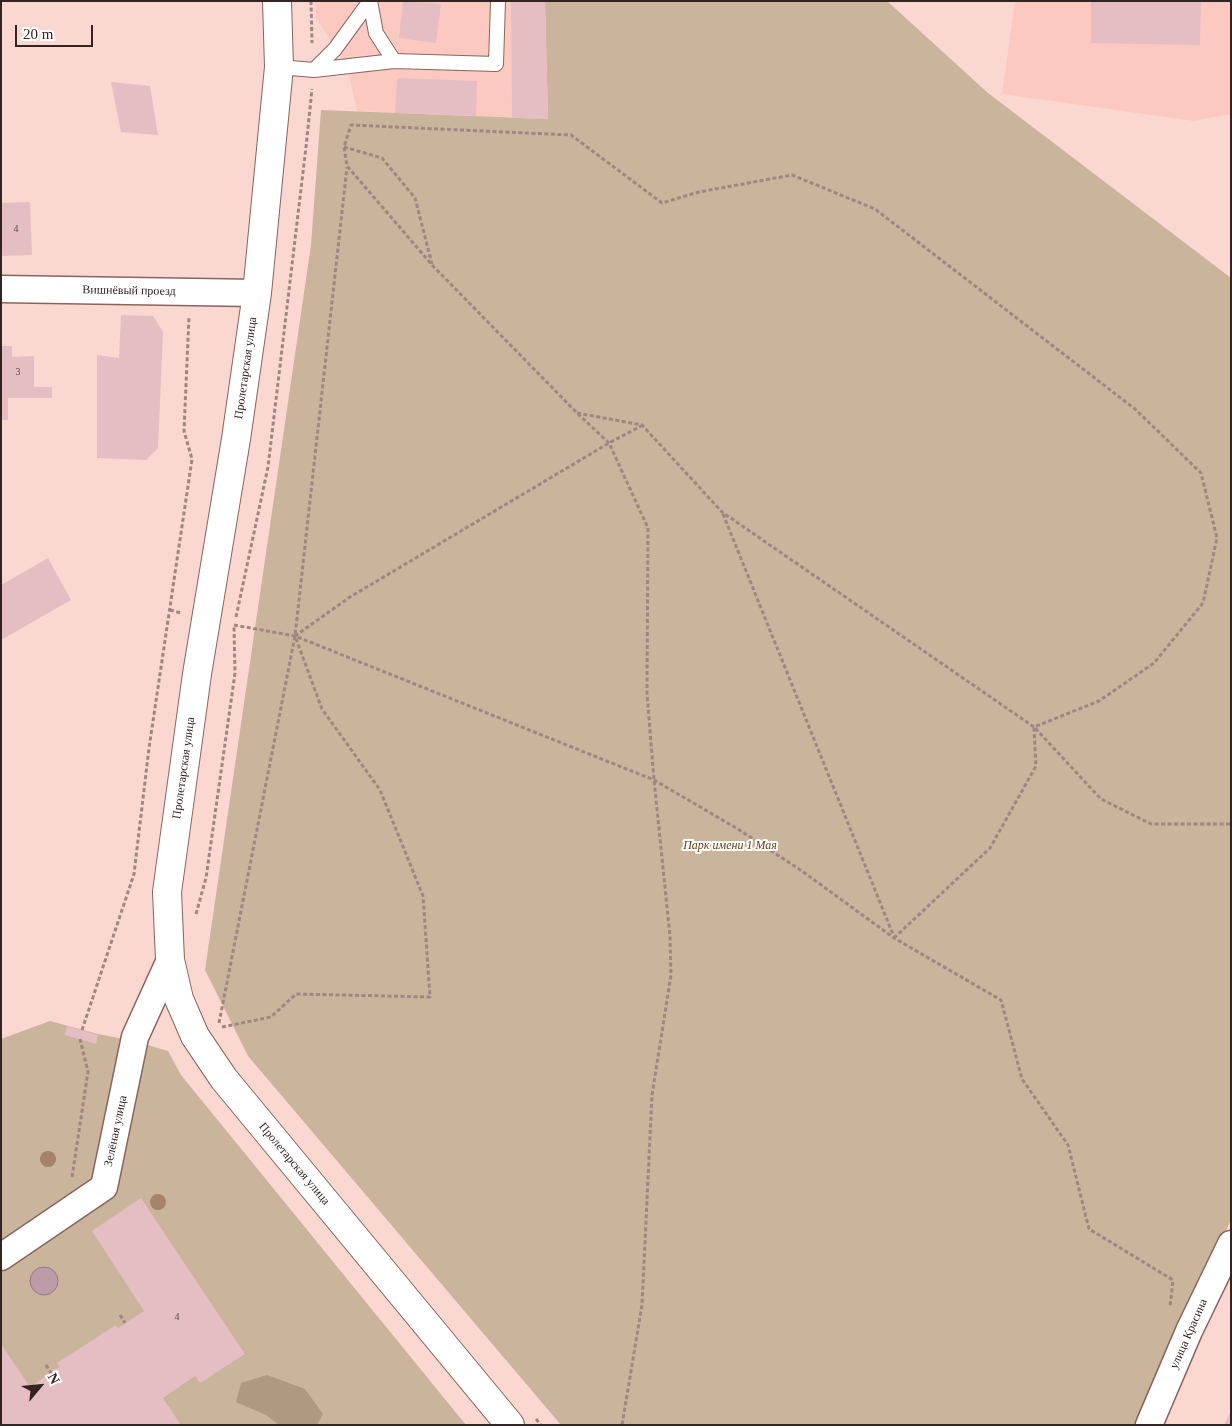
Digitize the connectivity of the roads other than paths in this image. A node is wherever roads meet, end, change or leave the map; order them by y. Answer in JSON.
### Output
{"nodes":[{"id":1,"x":277,"y":1,"type":"edge"},
{"id":2,"x":370,"y":1,"type":"edge"},
{"id":3,"x":498,"y":1,"type":"edge"},
{"id":4,"x":394,"y":61,"type":"junction"},
{"id":5,"x":279,"y":67,"type":"junction"},
{"id":6,"x":314,"y":70,"type":"junction"},
{"id":7,"x":1,"y":288,"type":"edge"},
{"id":8,"x":257,"y":293,"type":"junction"},
{"id":9,"x":170,"y":960,"type":"junction"},
{"id":10,"x":1231,"y":1244,"type":"edge"},
{"id":11,"x":1,"y":1257,"type":"edge"},
{"id":12,"x":523,"y":1421,"type":"edge"},
{"id":13,"x":1149,"y":1425,"type":"edge"}],
"edges":[{"from":1,"to":5,"type":"street","name":"Пролетарская улица"},
{"from":2,"to":4,"type":"lane"},
{"from":2,"to":6,"type":"lane"},
{"from":3,"to":4,"type":"lane"},
{"from":4,"to":6,"type":"lane"},
{"from":5,"to":6,"type":"lane"},
{"from":5,"to":8,"type":"street","name":"Пролетарская улица"},
{"from":7,"to":8,"type":"street","name":"Вишнёвый проезд"},
{"from":8,"to":9,"type":"street","name":"Пролетарская улица"},
{"from":9,"to":11,"type":"street","name":"Зелёная улица"},
{"from":9,"to":12,"type":"street","name":"Пролетарская улица"},
{"from":10,"to":13,"type":"street","name":"улица Красина"}]}
